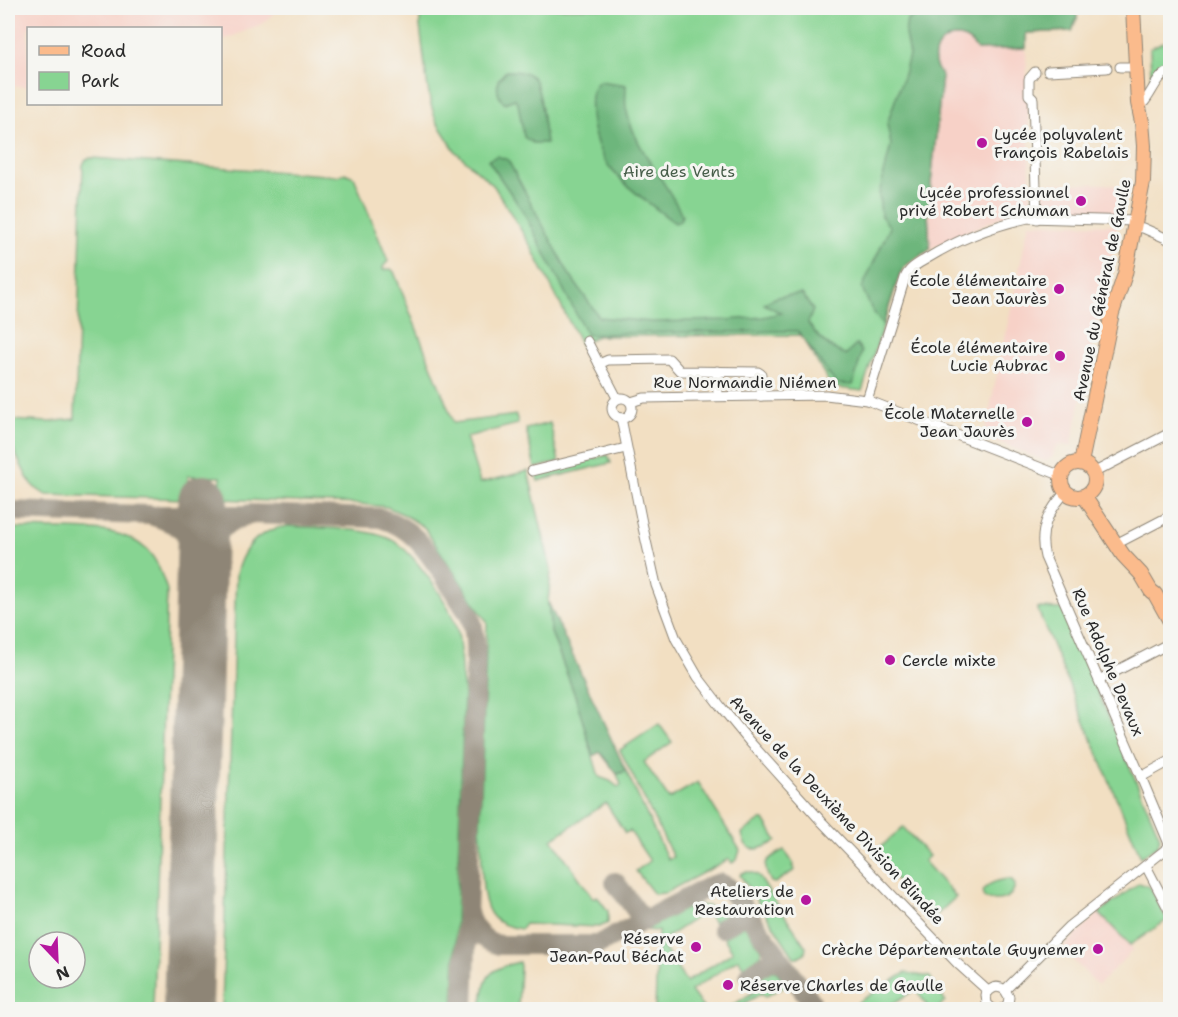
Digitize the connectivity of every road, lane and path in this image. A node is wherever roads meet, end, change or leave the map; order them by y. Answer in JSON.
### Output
{"nodes":[{"id":1,"x":1133,"y":8,"type":"edge"},
{"id":2,"x":1139,"y":8,"type":"edge"},
{"id":3,"x":1120,"y":67,"type":"dead end"},
{"id":4,"x":1136,"y":67,"type":"junction"},
{"id":5,"x":1107,"y":68,"type":"dead end"},
{"id":6,"x":1048,"y":71,"type":"dead end"},
{"id":7,"x":1170,"y":71,"type":"edge"},
{"id":8,"x":1035,"y":72,"type":"dead end"},
{"id":9,"x":1144,"y":102,"type":"junction"},
{"id":10,"x":1142,"y":122,"type":"junction"},
{"id":11,"x":1037,"y":219,"type":"junction"},
{"id":12,"x":1135,"y":224,"type":"junction"},
{"id":13,"x":1170,"y":240,"type":"edge"},
{"id":14,"x":587,"y":341,"type":"dead end"},
{"id":15,"x":599,"y":364,"type":"junction"},
{"id":16,"x":717,"y":371,"type":"junction"},
{"id":17,"x":718,"y":396,"type":"junction"},
{"id":18,"x":761,"y":396,"type":"junction"},
{"id":19,"x":617,"y":398,"type":"junction"},
{"id":20,"x":867,"y":400,"type":"junction"},
{"id":21,"x":631,"y":402,"type":"junction"},
{"id":22,"x":621,"y":418,"type":"junction"},
{"id":23,"x":1170,"y":433,"type":"edge"},
{"id":24,"x":626,"y":448,"type":"junction"},
{"id":25,"x":1081,"y":464,"type":"junction"},
{"id":26,"x":532,"y":471,"type":"dead end"},
{"id":27,"x":1093,"y":473,"type":"junction"},
{"id":28,"x":1062,"y":476,"type":"junction"},
{"id":29,"x":1066,"y":492,"type":"junction"},
{"id":30,"x":1084,"y":496,"type":"junction"},
{"id":31,"x":1170,"y":516,"type":"edge"},
{"id":32,"x":1116,"y":544,"type":"junction"},
{"id":33,"x":1151,"y":591,"type":"junction"},
{"id":34,"x":1170,"y":621,"type":"edge"},
{"id":35,"x":1170,"y":629,"type":"edge"},
{"id":36,"x":1170,"y":643,"type":"edge"},
{"id":37,"x":1099,"y":680,"type":"junction"},
{"id":38,"x":1170,"y":761,"type":"edge"},
{"id":39,"x":1141,"y":777,"type":"junction"},
{"id":40,"x":1170,"y":846,"type":"edge"},
{"id":41,"x":1146,"y":866,"type":"junction"},
{"id":42,"x":1170,"y":909,"type":"edge"},
{"id":43,"x":1005,"y":990,"type":"junction"},
{"id":44,"x":988,"y":991,"type":"junction"},
{"id":45,"x":993,"y":1009,"type":"edge"},
{"id":46,"x":1004,"y":1009,"type":"edge"}],
"edges":[{"from":1,"to":4,"type":"main road","name":"Avenue du Général de Gaulle"},
{"from":2,"to":9,"type":"main road","name":"Avenue du Général de Gaulle"},
{"from":3,"to":4,"type":"street"},
{"from":4,"to":10,"type":"main road","name":"Avenue du Général de Gaulle"},
{"from":5,"to":6,"type":"street"},
{"from":7,"to":9,"type":"street"},
{"from":8,"to":11,"type":"street"},
{"from":9,"to":10,"type":"main road","name":"Avenue du Général de Gaulle"},
{"from":10,"to":12,"type":"main road","name":"Avenue du Général de Gaulle"},
{"from":11,"to":12,"type":"street"},
{"from":11,"to":20,"type":"street"},
{"from":12,"to":13,"type":"street"},
{"from":12,"to":25,"type":"main road","name":"Avenue du Général de Gaulle"},
{"from":14,"to":15,"type":"street"},
{"from":15,"to":16,"type":"street"},
{"from":15,"to":19,"type":"street"},
{"from":16,"to":17,"type":"street"},
{"from":16,"to":18,"type":"street"},
{"from":17,"to":18,"type":"street","name":"Rue Normandie Niémen"},
{"from":17,"to":21,"type":"street","name":"Rue Normandie Niémen"},
{"from":18,"to":20,"type":"street","name":"Rue Normandie Niémen"},
{"from":19,"to":21,"type":"street"},
{"from":19,"to":22,"type":"street"},
{"from":20,"to":28,"type":"street","name":"Rue Normandie Niémen"},
{"from":21,"to":22,"type":"street"},
{"from":22,"to":24,"type":"street","name":"Avenue de la Deuxième Division Blindée"},
{"from":23,"to":27,"type":"street"},
{"from":24,"to":26,"type":"street"},
{"from":24,"to":44,"type":"street","name":"Avenue de la Deuxième Division Blindée"},
{"from":25,"to":27,"type":"main road"},
{"from":25,"to":28,"type":"main road"},
{"from":27,"to":30,"type":"main road"},
{"from":28,"to":29,"type":"main road"},
{"from":29,"to":30,"type":"main road"},
{"from":29,"to":37,"type":"street","name":"Rue Adolphe Devaux"},
{"from":30,"to":32,"type":"main road"},
{"from":31,"to":32,"type":"street"},
{"from":32,"to":33,"type":"main road"},
{"from":33,"to":34,"type":"main road"},
{"from":33,"to":35,"type":"main road"},
{"from":36,"to":37,"type":"street"},
{"from":37,"to":39,"type":"street","name":"Rue Adolphe Devaux"},
{"from":38,"to":39,"type":"street"},
{"from":39,"to":40,"type":"street","name":"Rue Adolphe Devaux"},
{"from":40,"to":41,"type":"street"},
{"from":41,"to":42,"type":"street"},
{"from":41,"to":43,"type":"street"},
{"from":43,"to":44,"type":"street"},
{"from":43,"to":46,"type":"street"},
{"from":44,"to":45,"type":"street"}]}
